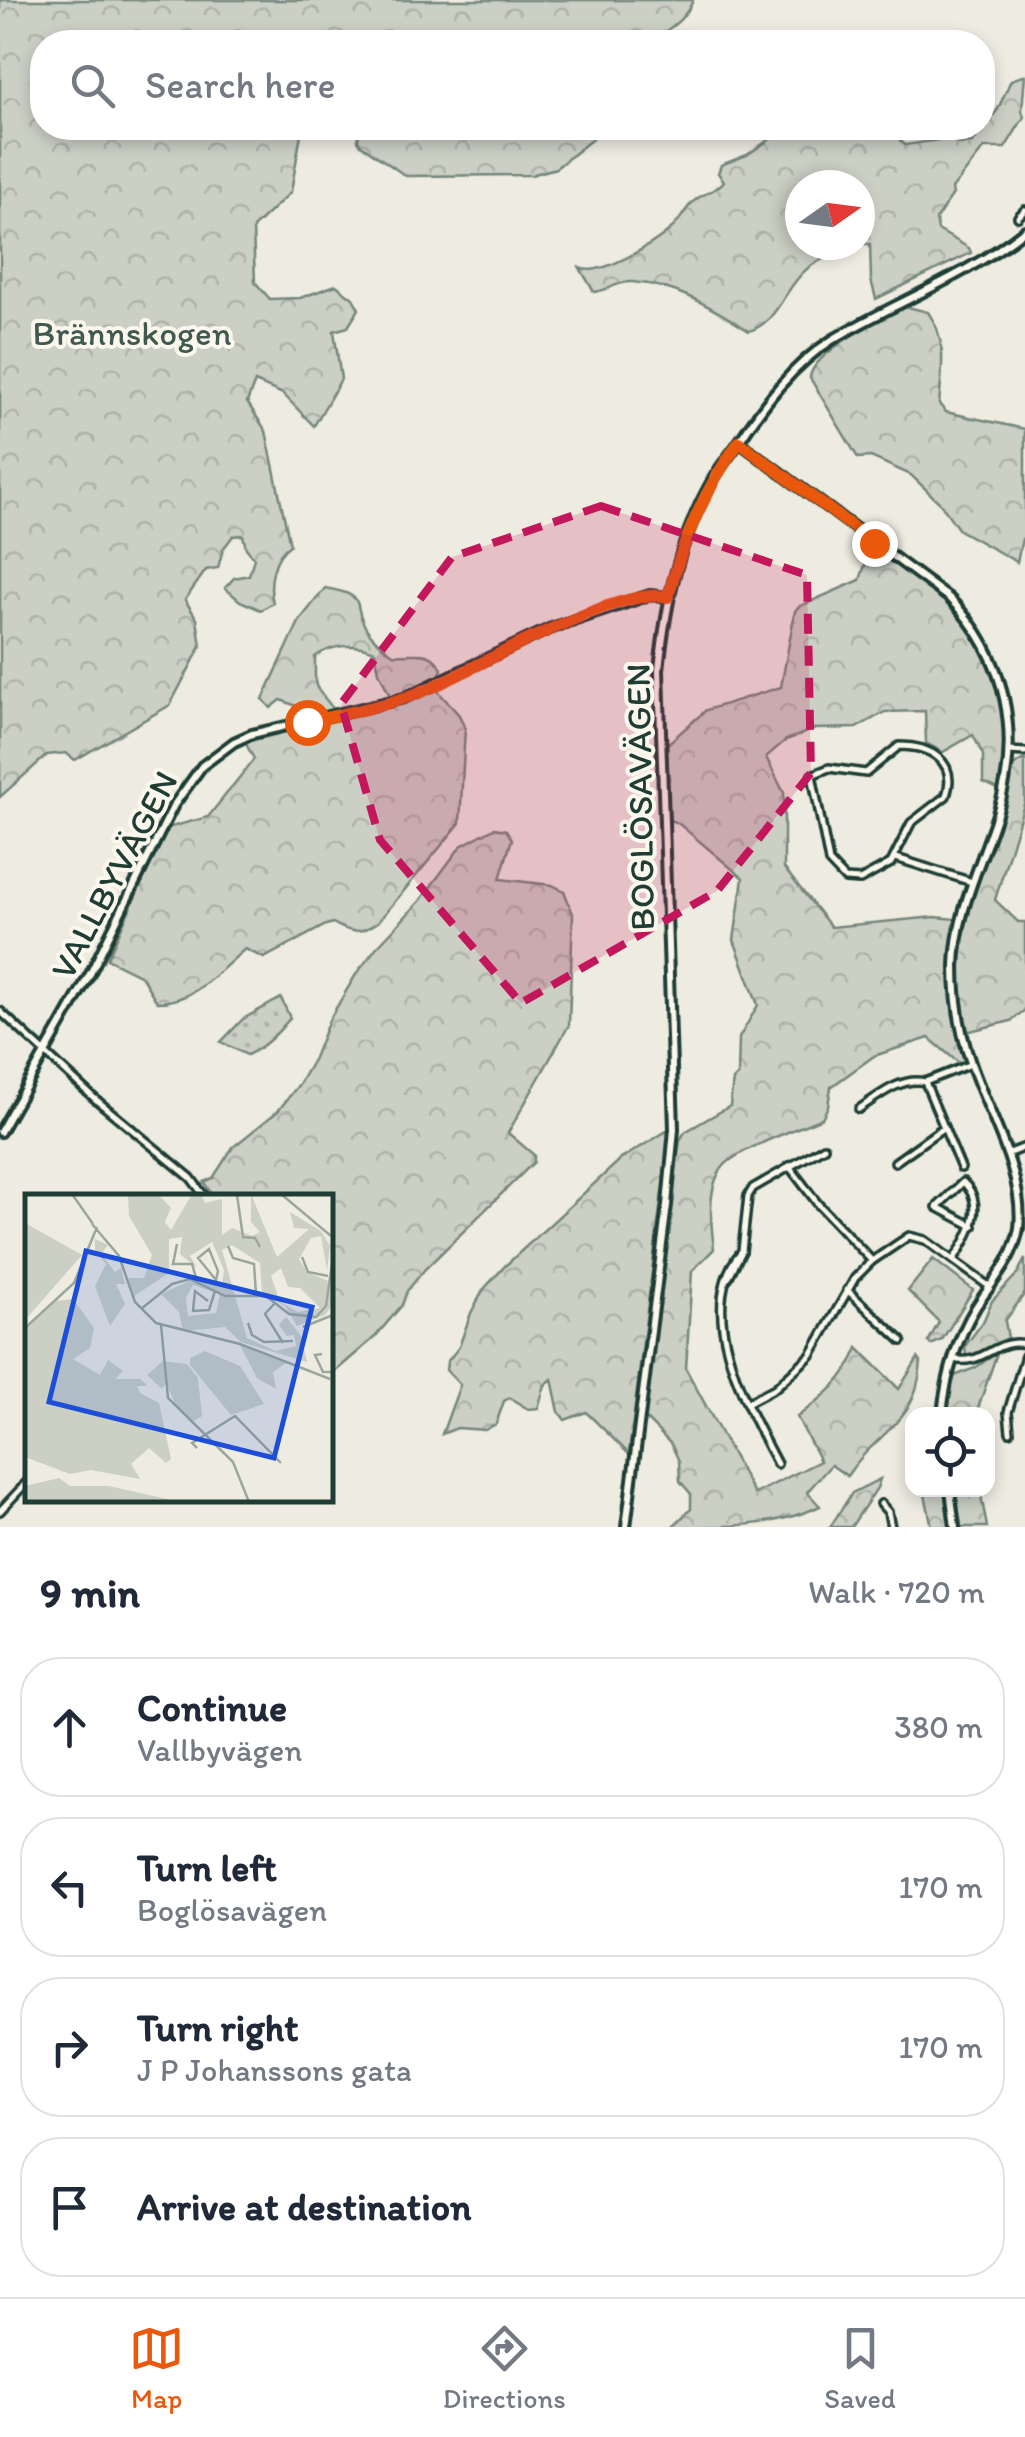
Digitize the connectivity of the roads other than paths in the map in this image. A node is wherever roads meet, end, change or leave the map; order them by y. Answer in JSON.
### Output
{"nodes":[{"id":1,"x":1025,"y":210,"type":"edge"},
{"id":2,"x":1018,"y":217,"type":"dead end"},
{"id":3,"x":1025,"y":230,"type":"edge"},
{"id":4,"x":739,"y":442,"type":"junction"},
{"id":5,"x":668,"y":597,"type":"junction"},
{"id":6,"x":1010,"y":752,"type":"junction"},
{"id":7,"x":1025,"y":752,"type":"edge"},
{"id":8,"x":896,"y":858,"type":"junction"},
{"id":9,"x":972,"y":882,"type":"junction"},
{"id":10,"x":0,"y":1010,"type":"edge"},
{"id":11,"x":47,"y":1052,"type":"junction"},
{"id":12,"x":972,"y":1064,"type":"junction"},
{"id":13,"x":925,"y":1082,"type":"junction"},
{"id":14,"x":859,"y":1109,"type":"dead end"},
{"id":15,"x":944,"y":1127,"type":"junction"},
{"id":16,"x":0,"y":1132,"type":"edge"},
{"id":17,"x":824,"y":1147,"type":"dead end"},
{"id":18,"x":1025,"y":1147,"type":"edge"},
{"id":19,"x":1007,"y":1154,"type":"junction"},
{"id":20,"x":895,"y":1162,"type":"dead end"},
{"id":21,"x":790,"y":1166,"type":"junction"},
{"id":22,"x":961,"y":1168,"type":"dead end"},
{"id":23,"x":203,"y":1194,"type":"edge"},
{"id":24,"x":972,"y":1226,"type":"junction"},
{"id":25,"x":953,"y":1260,"type":"junction"},
{"id":26,"x":872,"y":1261,"type":"junction"},
{"id":27,"x":990,"y":1287,"type":"junction"},
{"id":28,"x":848,"y":1290,"type":"junction"},
{"id":29,"x":902,"y":1341,"type":"dead end"},
{"id":30,"x":1025,"y":1344,"type":"edge"},
{"id":31,"x":1025,"y":1356,"type":"edge"},
{"id":32,"x":953,"y":1359,"type":"junction"},
{"id":33,"x":747,"y":1404,"type":"junction"},
{"id":34,"x":943,"y":1407,"type":"edge"},
{"id":35,"x":1010,"y":1432,"type":"dead end"},
{"id":36,"x":777,"y":1464,"type":"dead end"},
{"id":37,"x":25,"y":1484,"type":"edge"},
{"id":38,"x":951,"y":1497,"type":"edge"},
{"id":39,"x":881,"y":1504,"type":"dead end"},
{"id":40,"x":0,"y":1511,"type":"edge"},
{"id":41,"x":626,"y":1527,"type":"edge"},
{"id":42,"x":892,"y":1527,"type":"edge"},
{"id":43,"x":955,"y":1527,"type":"edge"}],
"edges":[{"from":1,"to":2,"type":"street"},
{"from":3,"to":4,"type":"street","name":"BOGLÖSAVÄGEN"},
{"from":4,"to":5,"type":"street","name":"BOGLÖSAVÄGEN"},
{"from":4,"to":6,"type":"street"},
{"from":5,"to":11,"type":"street","name":"VALLBYVÄGEN"},
{"from":5,"to":41,"type":"street","name":"BOGLÖSAVÄGEN"},
{"from":6,"to":7,"type":"street"},
{"from":6,"to":9,"type":"street"},
{"from":8,"to":8,"type":"street"},
{"from":8,"to":9,"type":"street"},
{"from":9,"to":12,"type":"street"},
{"from":10,"to":11,"type":"street"},
{"from":11,"to":16,"type":"street","name":"VALLBYVÄGEN"},
{"from":11,"to":23,"type":"street"},
{"from":12,"to":13,"type":"street"},
{"from":12,"to":19,"type":"street"},
{"from":13,"to":14,"type":"street"},
{"from":13,"to":15,"type":"street"},
{"from":15,"to":20,"type":"street"},
{"from":15,"to":22,"type":"street"},
{"from":17,"to":21,"type":"street"},
{"from":18,"to":19,"type":"street"},
{"from":19,"to":27,"type":"street"},
{"from":21,"to":26,"type":"street"},
{"from":21,"to":33,"type":"street"},
{"from":24,"to":24,"type":"street"},
{"from":24,"to":25,"type":"street"},
{"from":25,"to":26,"type":"street"},
{"from":25,"to":27,"type":"street"},
{"from":26,"to":28,"type":"street"},
{"from":27,"to":32,"type":"street"},
{"from":28,"to":29,"type":"street"},
{"from":28,"to":33,"type":"street"},
{"from":30,"to":32,"type":"street"},
{"from":31,"to":35,"type":"street"},
{"from":32,"to":34,"type":"street"},
{"from":33,"to":36,"type":"street"},
{"from":37,"to":40,"type":"street"},
{"from":38,"to":43,"type":"street"},
{"from":39,"to":42,"type":"street"}]}
